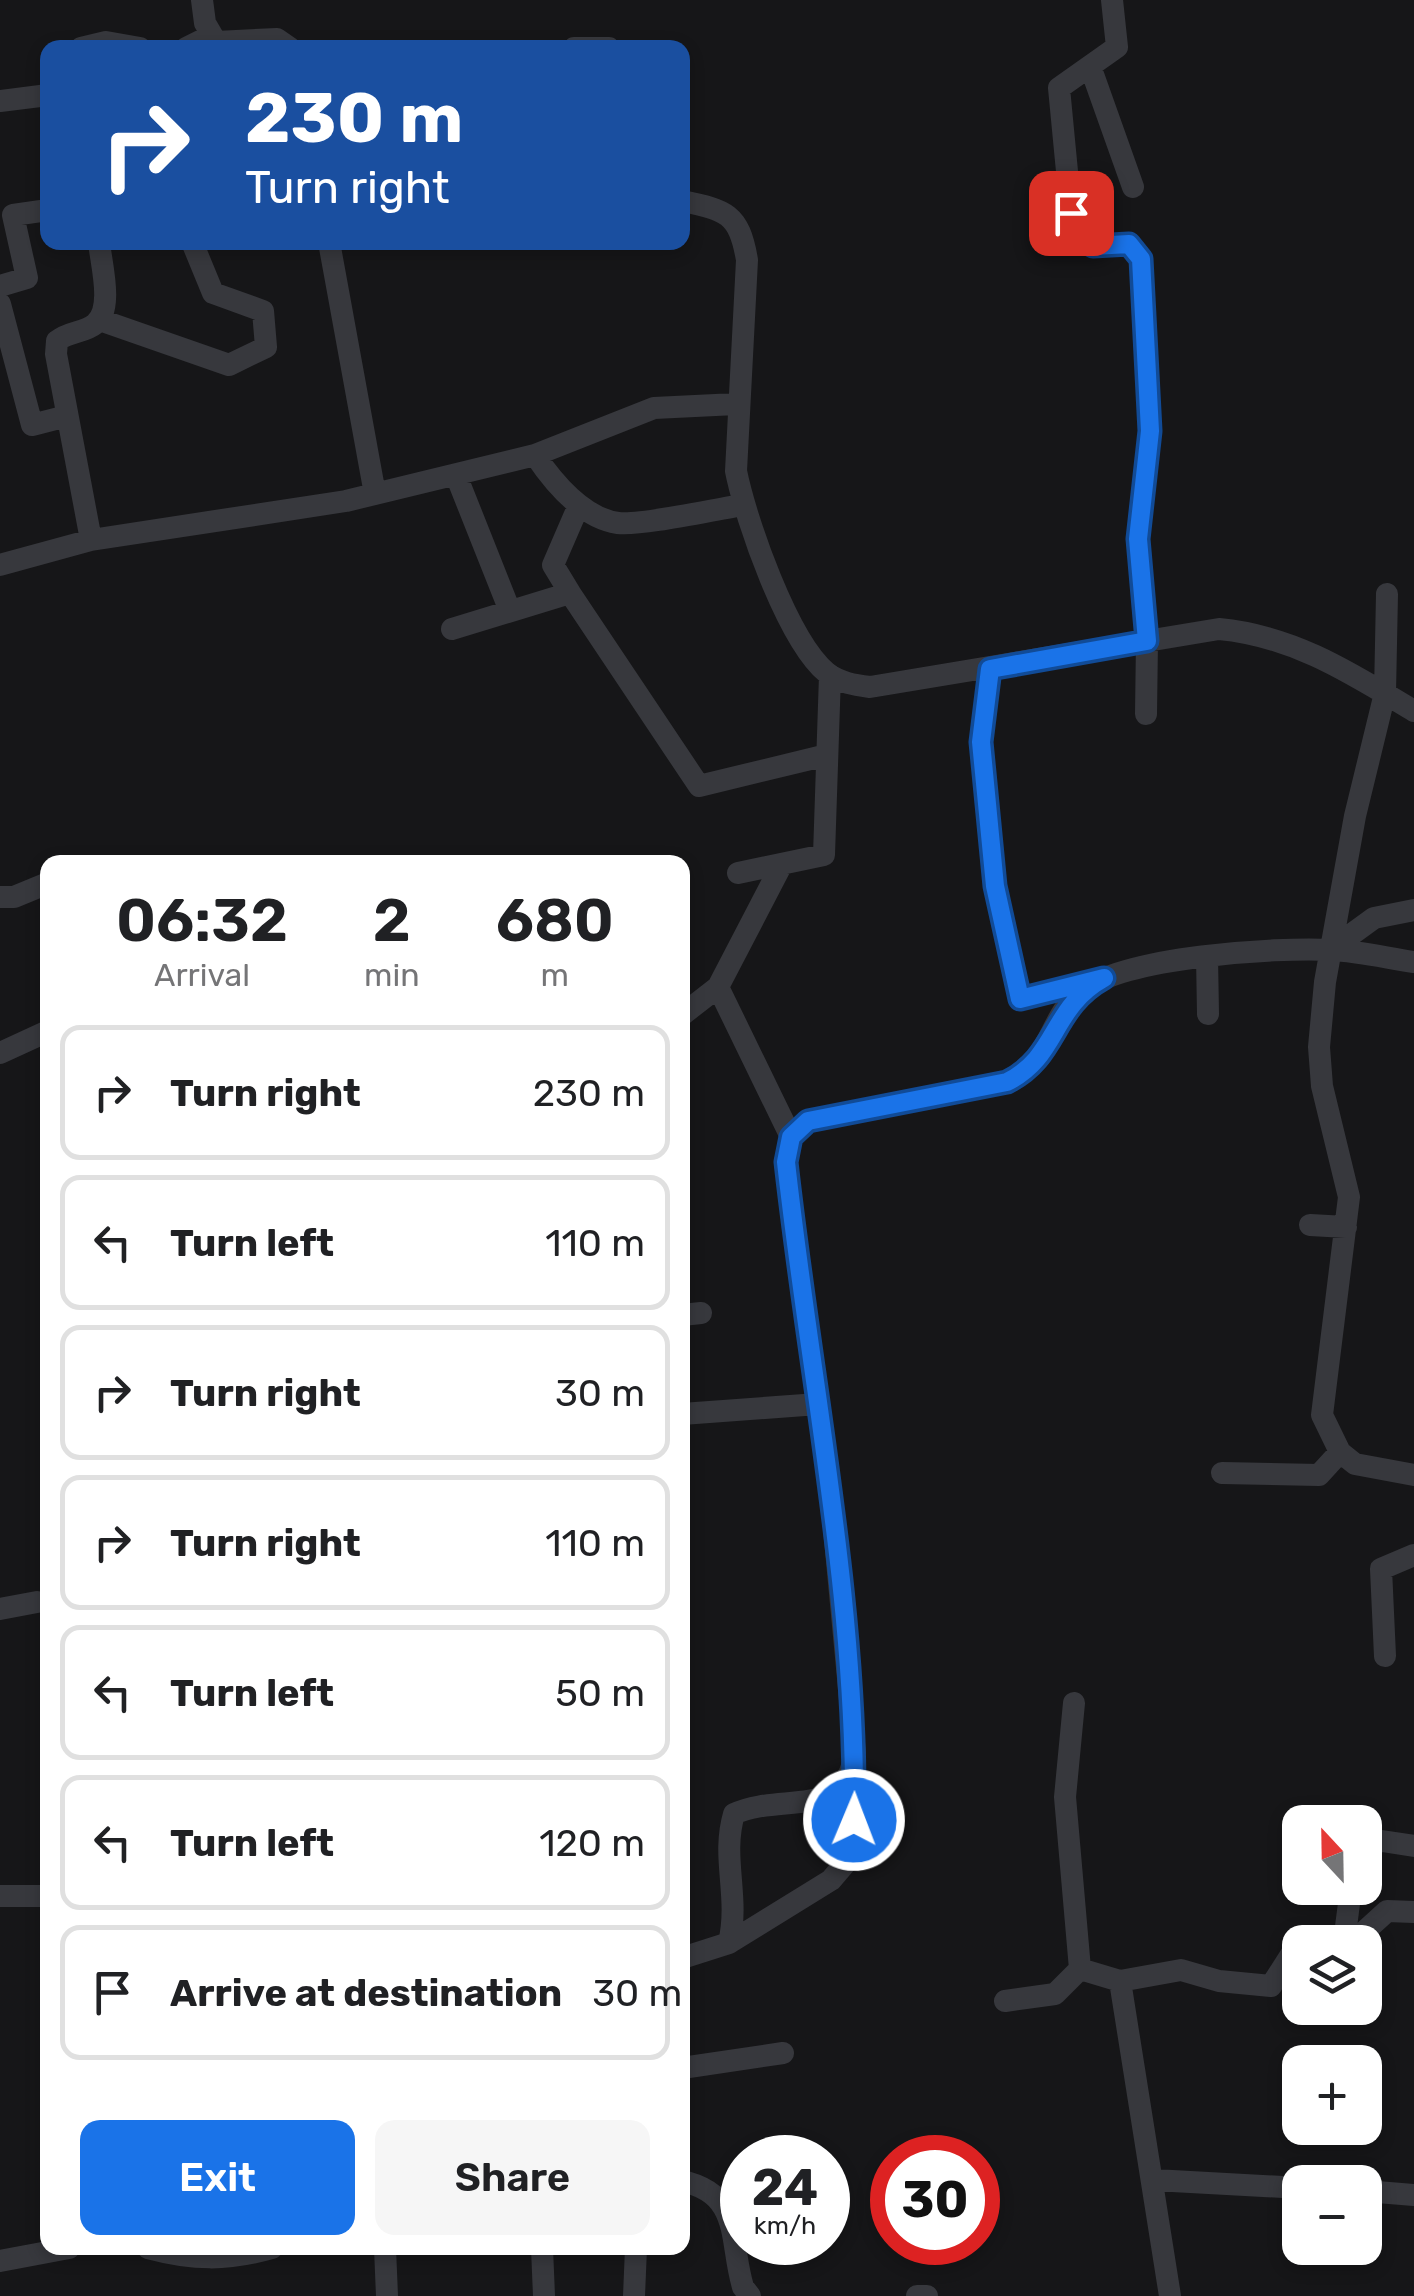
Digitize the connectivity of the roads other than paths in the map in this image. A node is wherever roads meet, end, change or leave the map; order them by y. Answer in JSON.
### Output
{"nodes":[{"id":1,"x":202,"y":0,"type":"edge"},
{"id":2,"x":1112,"y":0,"type":"edge"},
{"id":3,"x":210,"y":36,"type":"junction"},
{"id":4,"x":202,"y":40,"type":"edge"},
{"id":5,"x":218,"y":40,"type":"edge"},
{"id":6,"x":1090,"y":66,"type":"junction"},
{"id":7,"x":40,"y":96,"type":"edge"},
{"id":8,"x":0,"y":101,"type":"edge"},
{"id":9,"x":1133,"y":187,"type":"dead end"},
{"id":10,"x":690,"y":203,"type":"edge"},
{"id":11,"x":40,"y":211,"type":"edge"},
{"id":12,"x":100,"y":250,"type":"edge"},
{"id":13,"x":195,"y":250,"type":"edge"},
{"id":14,"x":329,"y":250,"type":"edge"},
{"id":15,"x":0,"y":286,"type":"edge"},
{"id":16,"x":0,"y":304,"type":"edge"},
{"id":17,"x":100,"y":320,"type":"junction"},
{"id":18,"x":736,"y":404,"type":"junction"},
{"id":19,"x":67,"y":416,"type":"junction"},
{"id":20,"x":535,"y":455,"type":"junction"},
{"id":21,"x":456,"y":474,"type":"junction"},
{"id":22,"x":375,"y":494,"type":"junction"},
{"id":23,"x":579,"y":505,"type":"junction"},
{"id":24,"x":743,"y":505,"type":"junction"},
{"id":25,"x":91,"y":540,"type":"junction"},
{"id":26,"x":0,"y":566,"type":"edge"},
{"id":27,"x":570,"y":593,"type":"junction"},
{"id":28,"x":1387,"y":594,"type":"dead end"},
{"id":29,"x":510,"y":610,"type":"junction"},
{"id":30,"x":452,"y":629,"type":"dead end"},
{"id":31,"x":1147,"y":641,"type":"junction"},
{"id":32,"x":990,"y":669,"type":"junction"},
{"id":33,"x":830,"y":675,"type":"junction"},
{"id":34,"x":1385,"y":694,"type":"junction"},
{"id":35,"x":1414,"y":710,"type":"edge"},
{"id":36,"x":1146,"y":714,"type":"dead end"},
{"id":37,"x":828,"y":755,"type":"junction"},
{"id":38,"x":782,"y":864,"type":"junction"},
{"id":39,"x":738,"y":872,"type":"dead end"},
{"id":40,"x":40,"y":886,"type":"edge"},
{"id":41,"x":0,"y":897,"type":"edge"},
{"id":42,"x":1414,"y":910,"type":"edge"},
{"id":43,"x":1330,"y":950,"type":"junction"},
{"id":44,"x":1208,"y":956,"type":"junction"},
{"id":45,"x":1414,"y":962,"type":"edge"},
{"id":46,"x":1104,"y":978,"type":"junction"},
{"id":47,"x":718,"y":988,"type":"junction"},
{"id":48,"x":690,"y":1009,"type":"edge"},
{"id":49,"x":1208,"y":1014,"type":"dead end"},
{"id":50,"x":40,"y":1035,"type":"edge"},
{"id":51,"x":0,"y":1053,"type":"edge"},
{"id":52,"x":791,"y":1137,"type":"junction"},
{"id":53,"x":1310,"y":1224,"type":"dead end"},
{"id":54,"x":1346,"y":1227,"type":"junction"},
{"id":55,"x":818,"y":1404,"type":"junction"},
{"id":56,"x":690,"y":1413,"type":"edge"},
{"id":57,"x":1340,"y":1452,"type":"junction"},
{"id":58,"x":1222,"y":1472,"type":"dead end"},
{"id":59,"x":1414,"y":1476,"type":"edge"},
{"id":60,"x":1414,"y":1556,"type":"edge"},
{"id":61,"x":37,"y":1602,"type":"dead end"},
{"id":62,"x":0,"y":1609,"type":"edge"},
{"id":63,"x":1384,"y":1656,"type":"dead end"},
{"id":64,"x":1074,"y":1703,"type":"dead end"},
{"id":65,"x":855,"y":1753,"type":"junction"},
{"id":66,"x":1382,"y":1841,"type":"edge"},
{"id":67,"x":1414,"y":1846,"type":"edge"},
{"id":68,"x":0,"y":1896,"type":"edge"},
{"id":69,"x":40,"y":1896,"type":"edge"},
{"id":70,"x":1414,"y":1912,"type":"edge"},
{"id":71,"x":1372,"y":1925,"type":"edge"},
{"id":72,"x":730,"y":1943,"type":"junction"},
{"id":73,"x":690,"y":1956,"type":"edge"},
{"id":74,"x":1282,"y":1968,"type":"edge"},
{"id":75,"x":1080,"y":1969,"type":"junction"},
{"id":76,"x":1120,"y":1982,"type":"junction"},
{"id":77,"x":1005,"y":2000,"type":"dead end"},
{"id":78,"x":784,"y":2053,"type":"dead end"},
{"id":79,"x":690,"y":2067,"type":"edge"},
{"id":80,"x":1154,"y":2180,"type":"junction"},
{"id":81,"x":690,"y":2183,"type":"edge"},
{"id":82,"x":1282,"y":2187,"type":"edge"},
{"id":83,"x":1382,"y":2192,"type":"edge"},
{"id":84,"x":1414,"y":2195,"type":"edge"},
{"id":85,"x":40,"y":2253,"type":"edge"},
{"id":86,"x":173,"y":2255,"type":"edge"},
{"id":87,"x":242,"y":2255,"type":"edge"},
{"id":88,"x":385,"y":2255,"type":"edge"},
{"id":89,"x":542,"y":2255,"type":"edge"},
{"id":90,"x":636,"y":2255,"type":"edge"},
{"id":91,"x":0,"y":2261,"type":"edge"},
{"id":92,"x":387,"y":2296,"type":"edge"},
{"id":93,"x":544,"y":2296,"type":"edge"},
{"id":94,"x":634,"y":2296,"type":"edge"},
{"id":95,"x":750,"y":2296,"type":"edge"},
{"id":96,"x":917,"y":2296,"type":"edge"},
{"id":97,"x":927,"y":2296,"type":"edge"},
{"id":98,"x":1170,"y":2296,"type":"edge"}],
"edges":[{"from":1,"to":3,"type":"street"},
{"from":2,"to":6,"type":"street"},
{"from":3,"to":4,"type":"street"},
{"from":3,"to":5,"type":"street"},
{"from":6,"to":9,"type":"street"},
{"from":6,"to":31,"type":"street"},
{"from":7,"to":8,"type":"street"},
{"from":10,"to":18,"type":"street"},
{"from":11,"to":15,"type":"street"},
{"from":12,"to":17,"type":"street"},
{"from":13,"to":17,"type":"street"},
{"from":14,"to":22,"type":"street"},
{"from":16,"to":19,"type":"street"},
{"from":17,"to":19,"type":"street"},
{"from":18,"to":20,"type":"street"},
{"from":18,"to":24,"type":"street"},
{"from":19,"to":25,"type":"street"},
{"from":20,"to":21,"type":"street"},
{"from":20,"to":23,"type":"street"},
{"from":21,"to":22,"type":"street"},
{"from":21,"to":29,"type":"street"},
{"from":22,"to":25,"type":"street"},
{"from":23,"to":24,"type":"street"},
{"from":23,"to":27,"type":"street"},
{"from":24,"to":33,"type":"street"},
{"from":25,"to":26,"type":"street"},
{"from":27,"to":29,"type":"street"},
{"from":27,"to":37,"type":"street"},
{"from":28,"to":34,"type":"street"},
{"from":29,"to":30,"type":"street"},
{"from":31,"to":32,"type":"street"},
{"from":31,"to":34,"type":"street"},
{"from":31,"to":36,"type":"street"},
{"from":32,"to":33,"type":"street"},
{"from":32,"to":46,"type":"street"},
{"from":33,"to":37,"type":"street"},
{"from":34,"to":35,"type":"street"},
{"from":34,"to":43,"type":"street"},
{"from":37,"to":38,"type":"street"},
{"from":38,"to":39,"type":"street"},
{"from":38,"to":47,"type":"street"},
{"from":40,"to":41,"type":"street"},
{"from":42,"to":43,"type":"street"},
{"from":43,"to":44,"type":"street"},
{"from":43,"to":45,"type":"street"},
{"from":43,"to":54,"type":"street"},
{"from":44,"to":46,"type":"street"},
{"from":44,"to":49,"type":"street"},
{"from":46,"to":52,"type":"street"},
{"from":47,"to":48,"type":"street"},
{"from":47,"to":52,"type":"street"},
{"from":50,"to":51,"type":"street"},
{"from":52,"to":55,"type":"street"},
{"from":53,"to":54,"type":"street"},
{"from":54,"to":57,"type":"street"},
{"from":55,"to":56,"type":"street"},
{"from":55,"to":65,"type":"street"},
{"from":57,"to":58,"type":"street"},
{"from":57,"to":59,"type":"street"},
{"from":60,"to":63,"type":"street"},
{"from":61,"to":62,"type":"street"},
{"from":64,"to":75,"type":"street"},
{"from":65,"to":72,"type":"street"},
{"from":65,"to":72,"type":"street"},
{"from":66,"to":67,"type":"street"},
{"from":68,"to":69,"type":"street"},
{"from":70,"to":71,"type":"street"},
{"from":72,"to":73,"type":"street"},
{"from":74,"to":76,"type":"street"},
{"from":75,"to":76,"type":"street"},
{"from":75,"to":77,"type":"street"},
{"from":76,"to":80,"type":"street"},
{"from":78,"to":79,"type":"street"},
{"from":80,"to":82,"type":"street"},
{"from":80,"to":98,"type":"street"},
{"from":81,"to":95,"type":"street"},
{"from":83,"to":84,"type":"street"},
{"from":85,"to":91,"type":"street"},
{"from":86,"to":87,"type":"street"},
{"from":88,"to":92,"type":"street"},
{"from":89,"to":93,"type":"street"},
{"from":90,"to":94,"type":"street"},
{"from":96,"to":97,"type":"street"}]}
